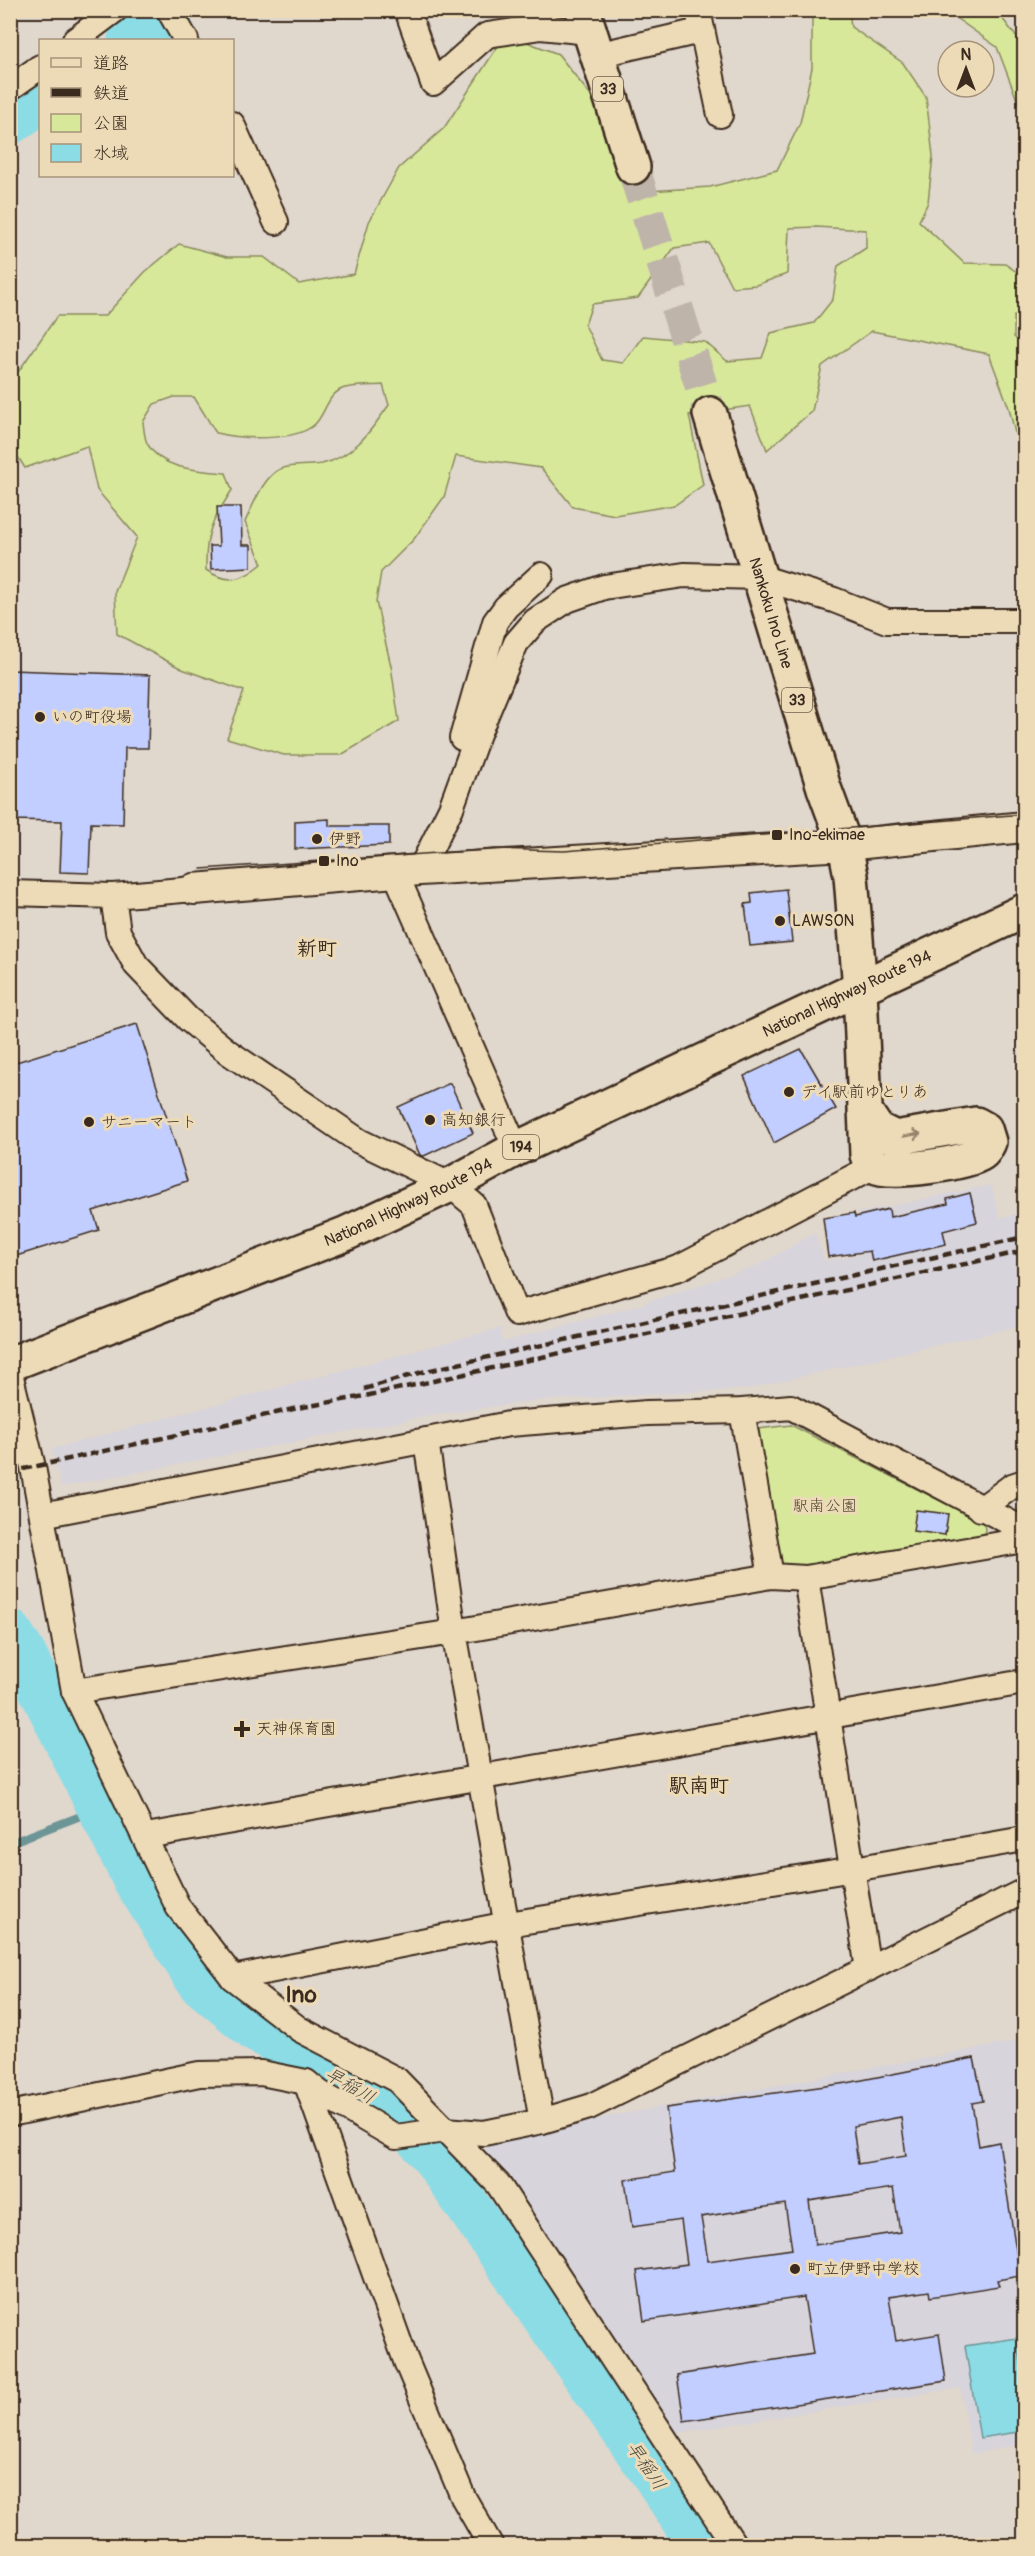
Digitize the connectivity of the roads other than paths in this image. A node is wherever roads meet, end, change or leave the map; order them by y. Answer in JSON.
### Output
{"nodes":[{"id":1,"x":115,"y":10,"type":"edge"},
{"id":2,"x":169,"y":10,"type":"edge"},
{"id":3,"x":407,"y":10,"type":"edge"},
{"id":4,"x":699,"y":21,"type":"edge"},
{"id":5,"x":590,"y":33,"type":"edge"},
{"id":6,"x":76,"y":39,"type":"edge"},
{"id":7,"x":185,"y":39,"type":"edge"},
{"id":8,"x":39,"y":68,"type":"edge"},
{"id":9,"x":10,"y":88,"type":"edge"},
{"id":10,"x":720,"y":115,"type":"dead end"},
{"id":11,"x":234,"y":128,"type":"edge"},
{"id":12,"x":633,"y":167,"type":"tunnel mouth"},
{"id":13,"x":276,"y":222,"type":"dead end"},
{"id":14,"x":710,"y":414,"type":"tunnel mouth"},
{"id":15,"x":542,"y":575,"type":"dead end"},
{"id":16,"x":759,"y":577,"type":"junction"},
{"id":17,"x":1024,"y":621,"type":"edge"},
{"id":18,"x":451,"y":808,"type":"junction"},
{"id":19,"x":1024,"y":827,"type":"edge"},
{"id":20,"x":845,"y":845,"type":"junction"},
{"id":21,"x":408,"y":871,"type":"junction"},
{"id":22,"x":194,"y":889,"type":"joint"},
{"id":23,"x":10,"y":893,"type":"edge"},
{"id":24,"x":113,"y":896,"type":"junction"},
{"id":25,"x":1024,"y":911,"type":"edge"},
{"id":26,"x":860,"y":989,"type":"junction"},
{"id":27,"x":865,"y":1111,"type":"junction"},
{"id":28,"x":516,"y":1149,"type":"junction"},
{"id":29,"x":874,"y":1166,"type":"junction"},
{"id":30,"x":450,"y":1185,"type":"junction"},
{"id":31,"x":10,"y":1364,"type":"edge"},
{"id":32,"x":10,"y":1373,"type":"edge"},
{"id":33,"x":742,"y":1411,"type":"junction"},
{"id":34,"x":426,"y":1440,"type":"junction"},
{"id":35,"x":1024,"y":1482,"type":"edge"},
{"id":36,"x":981,"y":1509,"type":"junction"},
{"id":37,"x":42,"y":1515,"type":"junction"},
{"id":38,"x":1024,"y":1530,"type":"edge"},
{"id":39,"x":1024,"y":1540,"type":"edge"},
{"id":40,"x":771,"y":1576,"type":"junction"},
{"id":41,"x":806,"y":1578,"type":"junction"},
{"id":42,"x":454,"y":1632,"type":"junction"},
{"id":43,"x":1024,"y":1682,"type":"edge"},
{"id":44,"x":74,"y":1691,"type":"junction"},
{"id":45,"x":828,"y":1718,"type":"junction"},
{"id":46,"x":481,"y":1777,"type":"junction"},
{"id":47,"x":146,"y":1836,"type":"junction"},
{"id":48,"x":1024,"y":1839,"type":"edge"},
{"id":49,"x":854,"y":1869,"type":"junction"},
{"id":50,"x":1024,"y":1892,"type":"edge"},
{"id":51,"x":508,"y":1923,"type":"junction"},
{"id":52,"x":868,"y":1969,"type":"junction"},
{"id":53,"x":233,"y":1978,"type":"junction"},
{"id":54,"x":306,"y":2082,"type":"junction"},
{"id":55,"x":10,"y":2114,"type":"edge"},
{"id":56,"x":542,"y":2121,"type":"junction"},
{"id":57,"x":445,"y":2130,"type":"junction"},
{"id":58,"x":491,"y":2546,"type":"edge"},
{"id":59,"x":735,"y":2546,"type":"edge"}],
"edges":[{"from":1,"to":6,"type":"street"},
{"from":2,"to":7,"type":"street"},
{"from":3,"to":5,"type":"street"},
{"from":4,"to":5,"type":"street"},
{"from":4,"to":10,"type":"street"},
{"from":5,"to":12,"type":"main road","number":"33"},
{"from":8,"to":9,"type":"street"},
{"from":11,"to":13,"type":"street"},
{"from":14,"to":16,"type":"main road","name":"Nankoku Ino Line","number":"33"},
{"from":15,"to":18,"type":"street"},
{"from":16,"to":17,"type":"street"},
{"from":16,"to":18,"type":"street"},
{"from":16,"to":20,"type":"main road","name":"Nankoku Ino Line","number":"33"},
{"from":18,"to":21,"type":"street"},
{"from":19,"to":20,"type":"street"},
{"from":20,"to":21,"type":"street"},
{"from":20,"to":26,"type":"main road","name":"Nankoku Ino Line","number":"33"},
{"from":21,"to":22,"type":"street"},
{"from":21,"to":28,"type":"street"},
{"from":22,"to":24,"type":"street"},
{"from":23,"to":24,"type":"street"},
{"from":24,"to":30,"type":"street"},
{"from":25,"to":26,"type":"main road","name":"National Highway Route 194","number":"194"},
{"from":26,"to":27,"type":"main road","name":"Nankoku Ino Line"},
{"from":26,"to":28,"type":"main road","name":"National Highway Route 194","number":"194"},
{"from":27,"to":29,"type":"main road","name":"Nankoku Ino Line"},
{"from":27,"to":29,"type":"main road","one_way":true},
{"from":28,"to":30,"type":"main road","name":"National Highway Route 194","number":"194"},
{"from":29,"to":30,"type":"street"},
{"from":30,"to":31,"type":"main road","name":"National Highway Route 194","number":"194"},
{"from":32,"to":37,"type":"street"},
{"from":33,"to":34,"type":"street"},
{"from":33,"to":36,"type":"street"},
{"from":33,"to":40,"type":"street"},
{"from":34,"to":37,"type":"street"},
{"from":34,"to":42,"type":"street"},
{"from":35,"to":36,"type":"street"},
{"from":36,"to":38,"type":"street"},
{"from":37,"to":44,"type":"street"},
{"from":39,"to":41,"type":"street"},
{"from":40,"to":41,"type":"street"},
{"from":40,"to":42,"type":"street"},
{"from":41,"to":45,"type":"street"},
{"from":42,"to":44,"type":"street"},
{"from":42,"to":46,"type":"street"},
{"from":43,"to":45,"type":"street"},
{"from":44,"to":47,"type":"street"},
{"from":45,"to":46,"type":"street"},
{"from":45,"to":49,"type":"street"},
{"from":46,"to":47,"type":"street"},
{"from":46,"to":51,"type":"street"},
{"from":47,"to":53,"type":"street"},
{"from":48,"to":49,"type":"street"},
{"from":49,"to":51,"type":"street"},
{"from":49,"to":52,"type":"street"},
{"from":50,"to":52,"type":"street"},
{"from":51,"to":53,"type":"street"},
{"from":51,"to":56,"type":"street"},
{"from":52,"to":56,"type":"street"},
{"from":53,"to":57,"type":"street"},
{"from":54,"to":55,"type":"street"},
{"from":54,"to":57,"type":"street"},
{"from":54,"to":58,"type":"street"},
{"from":56,"to":57,"type":"street"},
{"from":57,"to":59,"type":"street"}]}
